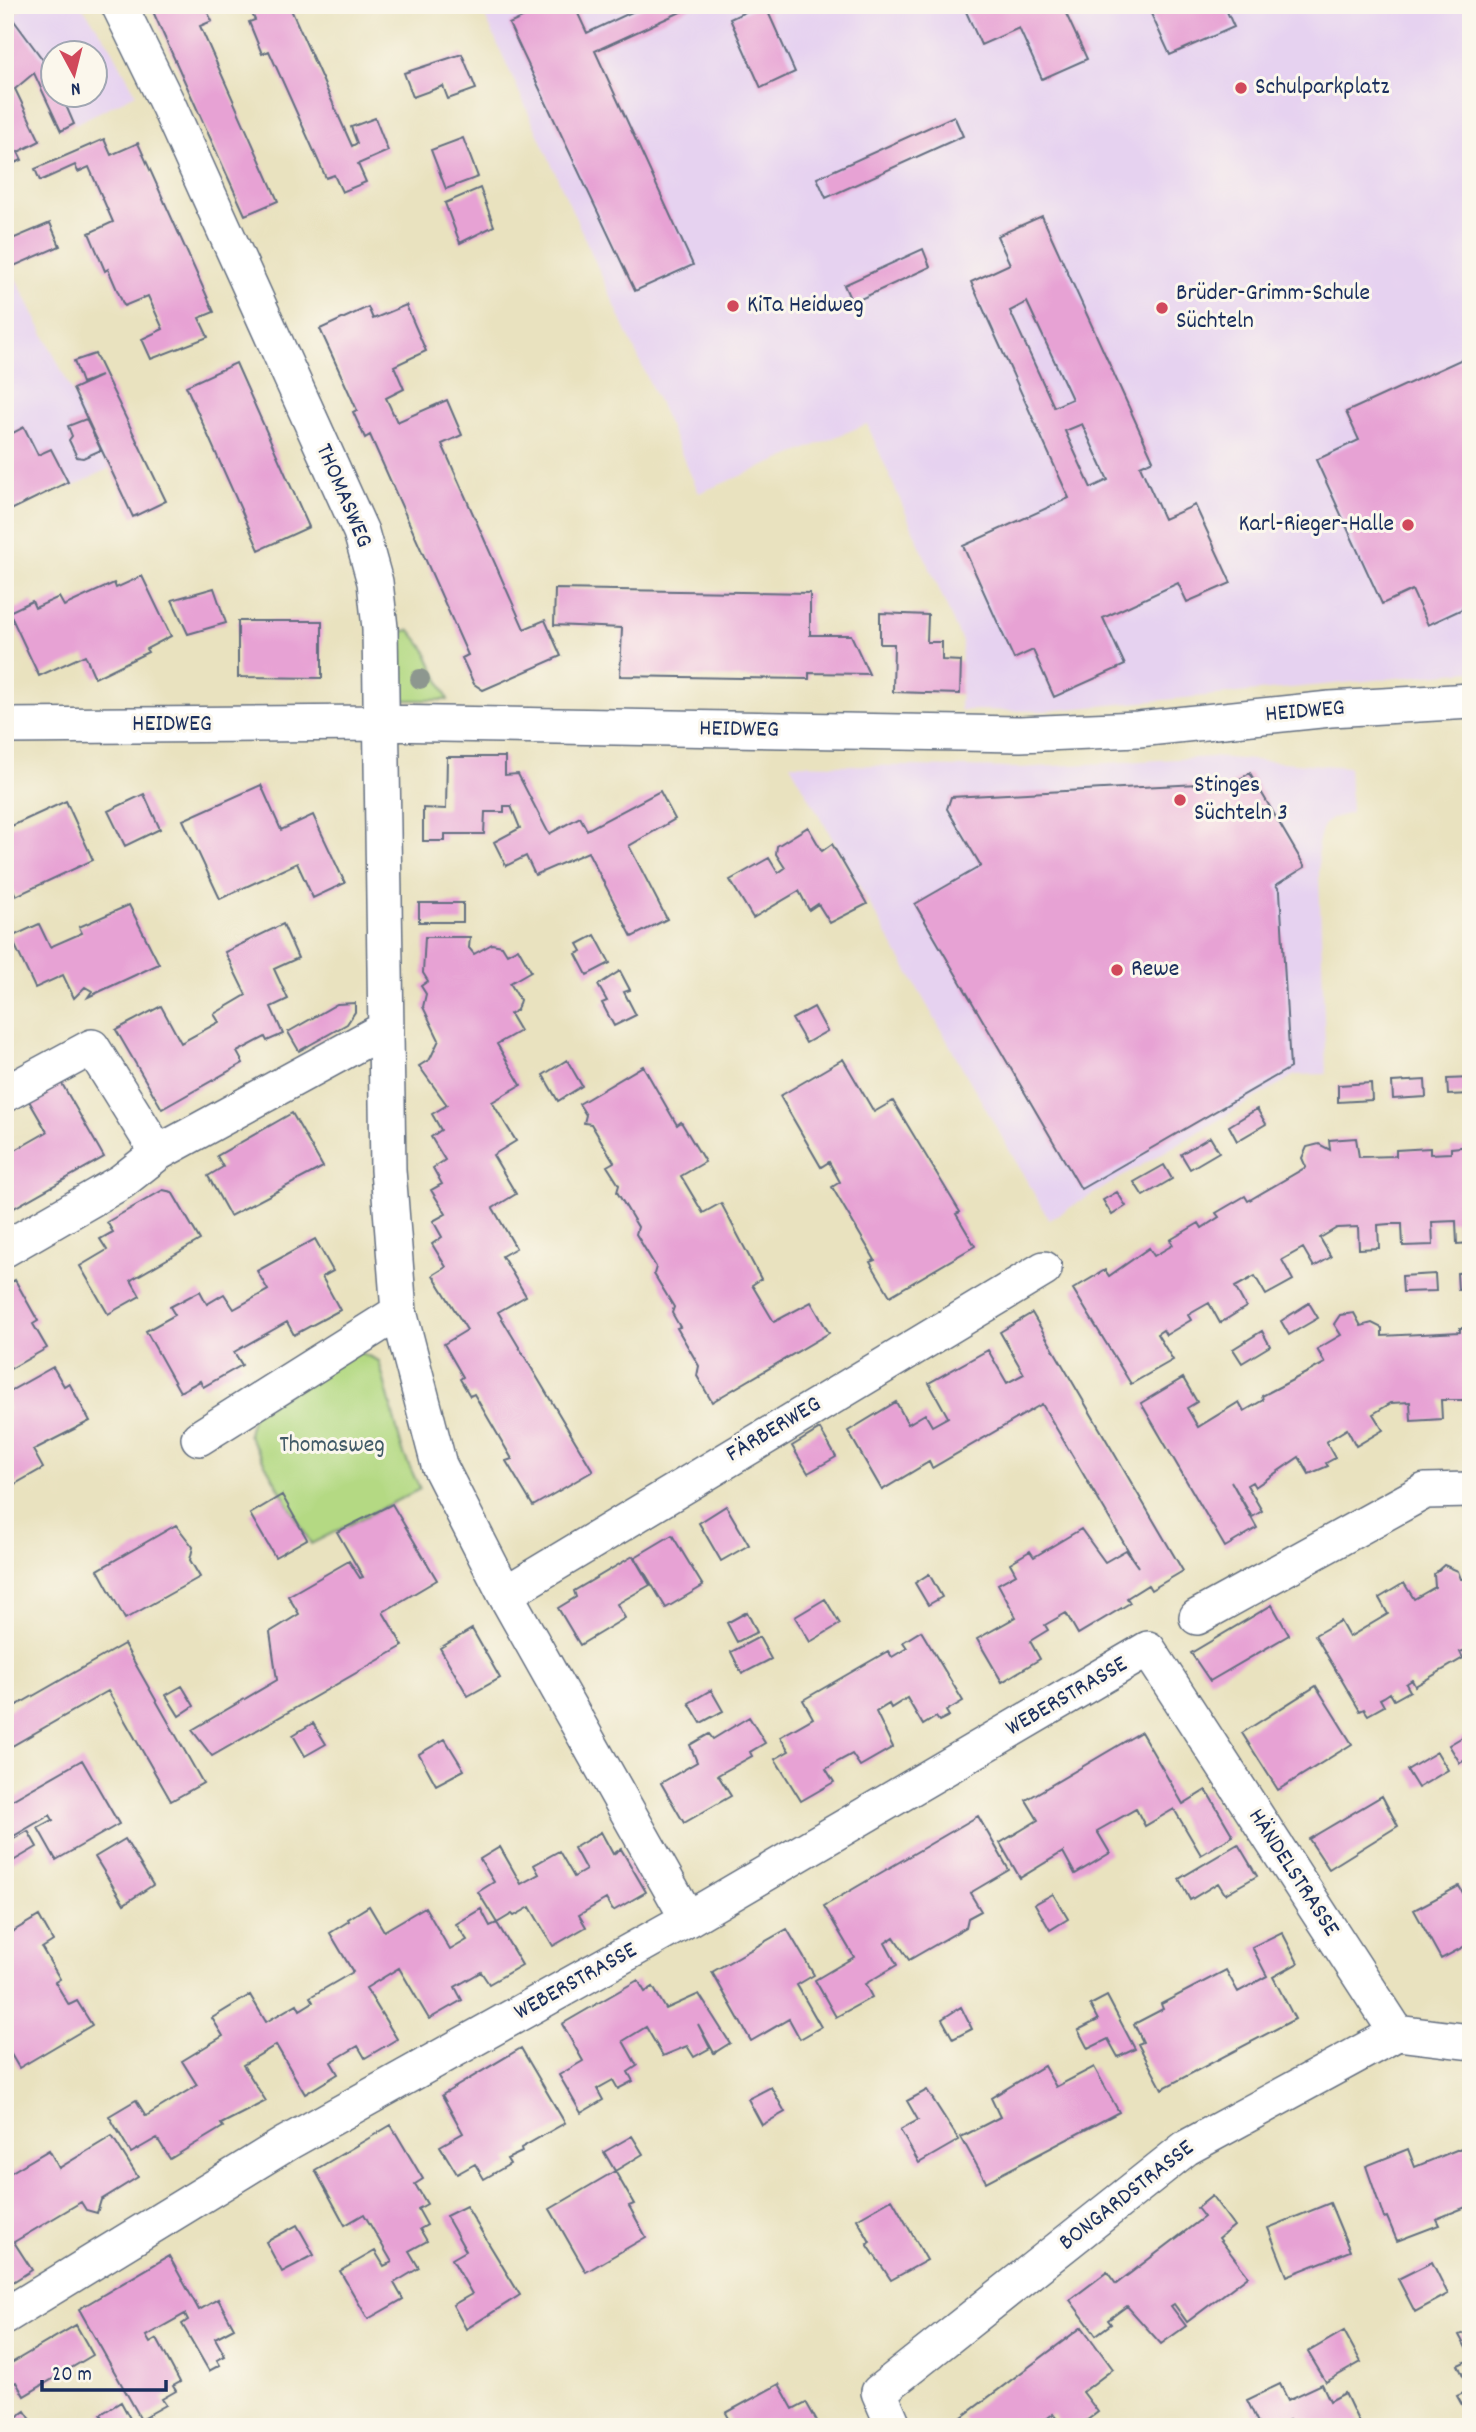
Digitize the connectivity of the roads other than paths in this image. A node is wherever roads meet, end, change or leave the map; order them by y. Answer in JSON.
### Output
{"nodes":[{"id":1,"x":119,"y":5,"type":"edge"},
{"id":2,"x":1471,"y":701,"type":"edge"},
{"id":3,"x":381,"y":723,"type":"junction"},
{"id":4,"x":5,"y":726,"type":"edge"},
{"id":5,"x":385,"y":1029,"type":"junction"},
{"id":6,"x":5,"y":1094,"type":"edge"},
{"id":7,"x":158,"y":1153,"type":"junction"},
{"id":8,"x":5,"y":1249,"type":"edge"},
{"id":9,"x":1045,"y":1269,"type":"dead end"},
{"id":10,"x":399,"y":1312,"type":"junction"},
{"id":11,"x":199,"y":1438,"type":"dead end"},
{"id":12,"x":1471,"y":1490,"type":"edge"},
{"id":13,"x":505,"y":1594,"type":"junction"},
{"id":14,"x":1197,"y":1617,"type":"dead end"},
{"id":15,"x":1148,"y":1650,"type":"joint"},
{"id":16,"x":688,"y":1919,"type":"junction"},
{"id":17,"x":1397,"y":2033,"type":"junction"},
{"id":18,"x":1471,"y":2042,"type":"edge"},
{"id":19,"x":5,"y":2316,"type":"edge"},
{"id":20,"x":894,"y":2427,"type":"edge"}],
"edges":[{"from":1,"to":3,"type":"street","name":"THOMASWEG"},
{"from":2,"to":3,"type":"street","name":"HEIDWEG"},
{"from":3,"to":4,"type":"street","name":"HEIDWEG"},
{"from":3,"to":5,"type":"street","name":"THOMASWEG"},
{"from":5,"to":7,"type":"street"},
{"from":5,"to":10,"type":"street","name":"THOMASWEG"},
{"from":6,"to":7,"type":"street"},
{"from":7,"to":8,"type":"street"},
{"from":9,"to":13,"type":"street","name":"FÄRBERWEG"},
{"from":10,"to":11,"type":"street"},
{"from":10,"to":13,"type":"street","name":"THOMASWEG"},
{"from":12,"to":14,"type":"street"},
{"from":13,"to":16,"type":"street","name":"THOMASWEG"},
{"from":15,"to":16,"type":"street","name":"WEBERSTRASSE"},
{"from":15,"to":17,"type":"street","name":"HÄNDELSTRASSE"},
{"from":16,"to":19,"type":"street","name":"WEBERSTRASSE"},
{"from":17,"to":18,"type":"street"},
{"from":17,"to":20,"type":"street","name":"BONGARDSTRASSE"}]}
